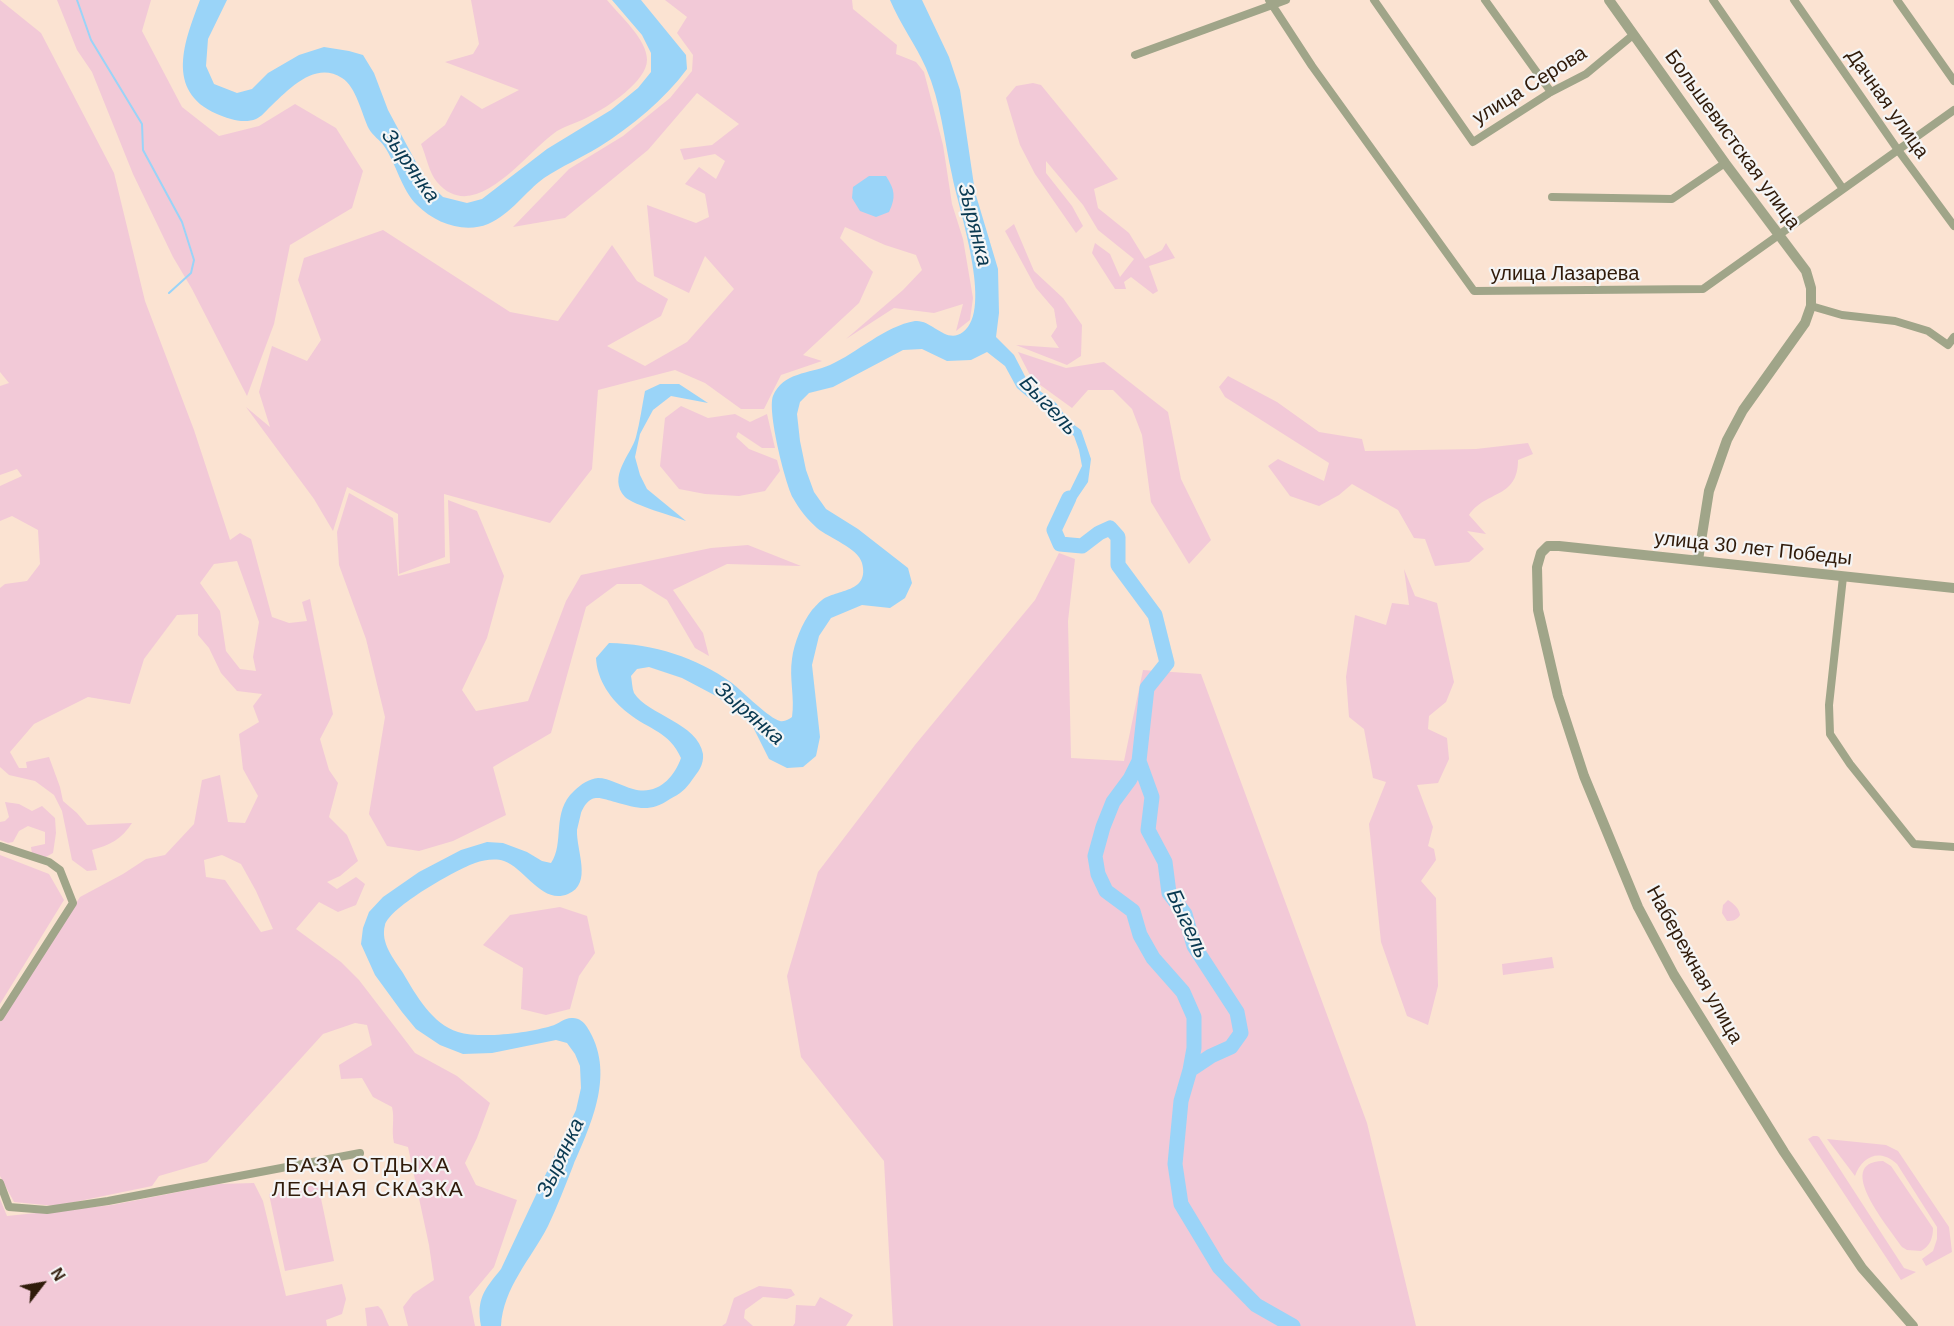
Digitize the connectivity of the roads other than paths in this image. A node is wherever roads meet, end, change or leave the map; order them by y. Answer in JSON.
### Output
{"nodes":[{"id":1,"x":1286,"y":0,"type":"edge"},
{"id":2,"x":1374,"y":0,"type":"edge"},
{"id":3,"x":1485,"y":0,"type":"edge"},
{"id":4,"x":1609,"y":0,"type":"edge"},
{"id":5,"x":1713,"y":0,"type":"edge"},
{"id":6,"x":1794,"y":0,"type":"edge"},
{"id":7,"x":1897,"y":0,"type":"edge"},
{"id":8,"x":1270,"y":3,"type":"edge"},
{"id":9,"x":1633,"y":35,"type":"junction"},
{"id":10,"x":1135,"y":55,"type":"dead end"},
{"id":11,"x":1954,"y":81,"type":"edge"},
{"id":12,"x":1551,"y":92,"type":"junction"},
{"id":13,"x":1954,"y":110,"type":"edge"},
{"id":14,"x":1898,"y":150,"type":"junction"},
{"id":15,"x":1725,"y":164,"type":"junction"},
{"id":16,"x":1843,"y":189,"type":"junction"},
{"id":17,"x":1552,"y":197,"type":"dead end"},
{"id":18,"x":1954,"y":226,"type":"edge"},
{"id":19,"x":1779,"y":235,"type":"junction"},
{"id":20,"x":1811,"y":306,"type":"junction"},
{"id":21,"x":1951,"y":341,"type":"edge"},
{"id":22,"x":1548,"y":546,"type":"joint"},
{"id":23,"x":1698,"y":560,"type":"junction"},
{"id":24,"x":1843,"y":577,"type":"junction"},
{"id":25,"x":1954,"y":588,"type":"edge"},
{"id":26,"x":0,"y":846,"type":"edge"},
{"id":27,"x":1954,"y":847,"type":"edge"},
{"id":28,"x":0,"y":1017,"type":"edge"},
{"id":29,"x":360,"y":1153,"type":"dead end"},
{"id":30,"x":0,"y":1183,"type":"edge"},
{"id":31,"x":1913,"y":1326,"type":"edge"}],
"edges":[{"from":1,"to":8,"type":"street"},
{"from":2,"to":12,"type":"street","name":"улица Серова"},
{"from":3,"to":12,"type":"street"},
{"from":4,"to":9,"type":"street","name":"Большевистская улица"},
{"from":5,"to":16,"type":"street"},
{"from":6,"to":14,"type":"street","name":"Дачная улица"},
{"from":7,"to":11,"type":"street"},
{"from":8,"to":10,"type":"street"},
{"from":8,"to":19,"type":"street","name":"улица Лазарева"},
{"from":9,"to":12,"type":"street","name":"улица Серова"},
{"from":9,"to":15,"type":"street","name":"Большевистская улица"},
{"from":13,"to":14,"type":"street","name":"улица Лазарева"},
{"from":14,"to":16,"type":"street","name":"улица Лазарева"},
{"from":14,"to":18,"type":"street","name":"Дачная улица"},
{"from":15,"to":17,"type":"street"},
{"from":15,"to":19,"type":"street","name":"Большевистская улица"},
{"from":16,"to":19,"type":"street","name":"улица Лазарева"},
{"from":19,"to":20,"type":"street","name":"Большевистская улица"},
{"from":20,"to":21,"type":"street"},
{"from":20,"to":23,"type":"street"},
{"from":22,"to":23,"type":"street","name":"улица 30 лет Победы"},
{"from":22,"to":31,"type":"street","name":"Набережная улица"},
{"from":23,"to":24,"type":"street","name":"улица 30 лет Победы"},
{"from":24,"to":25,"type":"street","name":"улица 30 лет Победы"},
{"from":24,"to":27,"type":"street"},
{"from":26,"to":28,"type":"street"},
{"from":29,"to":30,"type":"street"}]}
